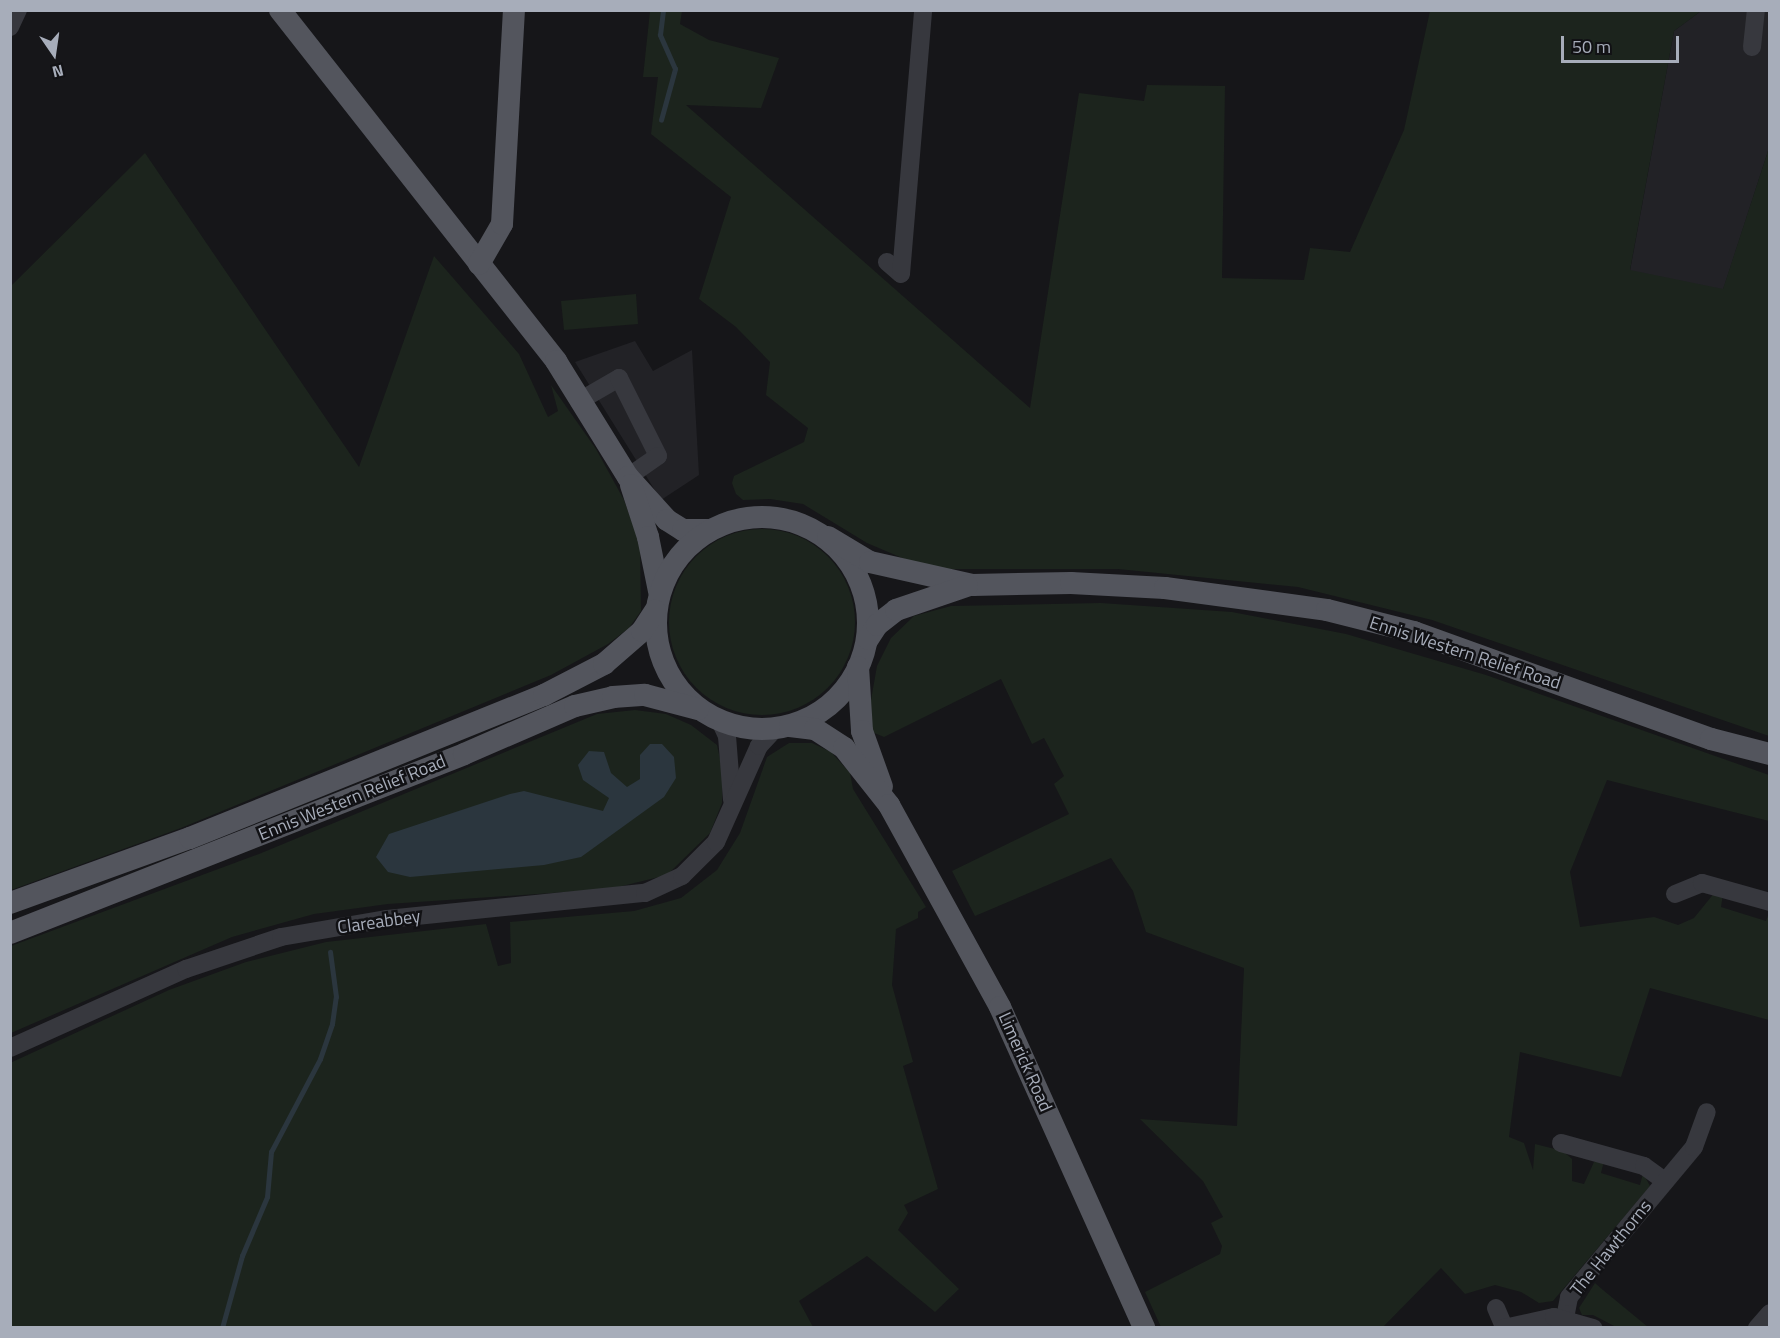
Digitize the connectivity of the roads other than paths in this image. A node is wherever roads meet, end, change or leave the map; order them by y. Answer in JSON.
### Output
{"nodes":[{"id":1,"x":18,"y":10,"type":"edge"},
{"id":2,"x":280,"y":10,"type":"edge"},
{"id":3,"x":514,"y":10,"type":"edge"},
{"id":4,"x":923,"y":10,"type":"edge"},
{"id":5,"x":1756,"y":10,"type":"edge"},
{"id":6,"x":10,"y":27,"type":"edge"},
{"id":7,"x":1752,"y":47,"type":"dead end"},
{"id":8,"x":887,"y":262,"type":"dead end"},
{"id":9,"x":479,"y":264,"type":"junction"},
{"id":10,"x":581,"y":400,"type":"junction"},
{"id":11,"x":628,"y":477,"type":"junction"},
{"id":12,"x":710,"y":530,"type":"junction"},
{"id":13,"x":828,"y":537,"type":"junction"},
{"id":14,"x":972,"y":585,"type":"junction"},
{"id":15,"x":657,"y":601,"type":"junction"},
{"id":16,"x":868,"y":639,"type":"junction"},
{"id":17,"x":858,"y":667,"type":"junction"},
{"id":18,"x":698,"y":709,"type":"junction"},
{"id":19,"x":720,"y":721,"type":"junction"},
{"id":20,"x":782,"y":728,"type":"junction"},
{"id":21,"x":1770,"y":754,"type":"edge"},
{"id":22,"x":889,"y":806,"type":"junction"},
{"id":23,"x":731,"y":811,"type":"junction"},
{"id":24,"x":1675,"y":894,"type":"dead end"},
{"id":25,"x":1770,"y":902,"type":"edge"},
{"id":26,"x":10,"y":903,"type":"edge"},
{"id":27,"x":10,"y":933,"type":"edge"},
{"id":28,"x":10,"y":1047,"type":"edge"},
{"id":29,"x":1707,"y":1112,"type":"dead end"},
{"id":30,"x":1561,"y":1143,"type":"dead end"},
{"id":31,"x":1665,"y":1181,"type":"junction"},
{"id":32,"x":1496,"y":1308,"type":"dead end"},
{"id":33,"x":1770,"y":1313,"type":"edge"},
{"id":34,"x":1565,"y":1318,"type":"junction"},
{"id":35,"x":1504,"y":1327,"type":"edge"},
{"id":36,"x":1144,"y":1328,"type":"edge"},
{"id":37,"x":1593,"y":1328,"type":"edge"},
{"id":38,"x":1757,"y":1328,"type":"edge"}],
"edges":[{"from":1,"to":6,"type":"street"},
{"from":2,"to":9,"type":"main road"},
{"from":3,"to":9,"type":"main road"},
{"from":4,"to":8,"type":"street"},
{"from":5,"to":7,"type":"street"},
{"from":9,"to":10,"type":"main road"},
{"from":10,"to":11,"type":"main road"},
{"from":10,"to":11,"type":"street"},
{"from":11,"to":12,"type":"main road"},
{"from":11,"to":15,"type":"main road"},
{"from":12,"to":13,"type":"main road"},
{"from":12,"to":15,"type":"main road"},
{"from":13,"to":14,"type":"main road","name":"Ennis Western Relief Road"},
{"from":13,"to":16,"type":"main road"},
{"from":14,"to":16,"type":"main road","name":"Ennis Western Relief Road"},
{"from":14,"to":21,"type":"main road","name":"Ennis Western Relief Road"},
{"from":15,"to":18,"type":"main road"},
{"from":15,"to":26,"type":"main road","name":"Ennis Western Relief Road"},
{"from":16,"to":17,"type":"main road"},
{"from":17,"to":20,"type":"main road"},
{"from":17,"to":22,"type":"main road"},
{"from":18,"to":19,"type":"main road"},
{"from":18,"to":27,"type":"main road","name":"Ennis Western Relief Road"},
{"from":19,"to":20,"type":"main road"},
{"from":19,"to":23,"type":"street","name":"Clareabbey"},
{"from":20,"to":22,"type":"main road"},
{"from":20,"to":23,"type":"street","name":"Clareabbey"},
{"from":22,"to":36,"type":"main road","name":"Limerick Road"},
{"from":23,"to":28,"type":"street","name":"Clareabbey"},
{"from":24,"to":25,"type":"street"},
{"from":29,"to":31,"type":"street","name":"The Hawthorns"},
{"from":30,"to":31,"type":"street","name":"The Hawthorns"},
{"from":31,"to":34,"type":"street","name":"The Hawthorns"},
{"from":32,"to":35,"type":"street","name":"The Hawthorns"},
{"from":33,"to":38,"type":"street"},
{"from":34,"to":35,"type":"street","name":"The Hawthorns"},
{"from":34,"to":37,"type":"street","name":"The Hawthorns"}]}
